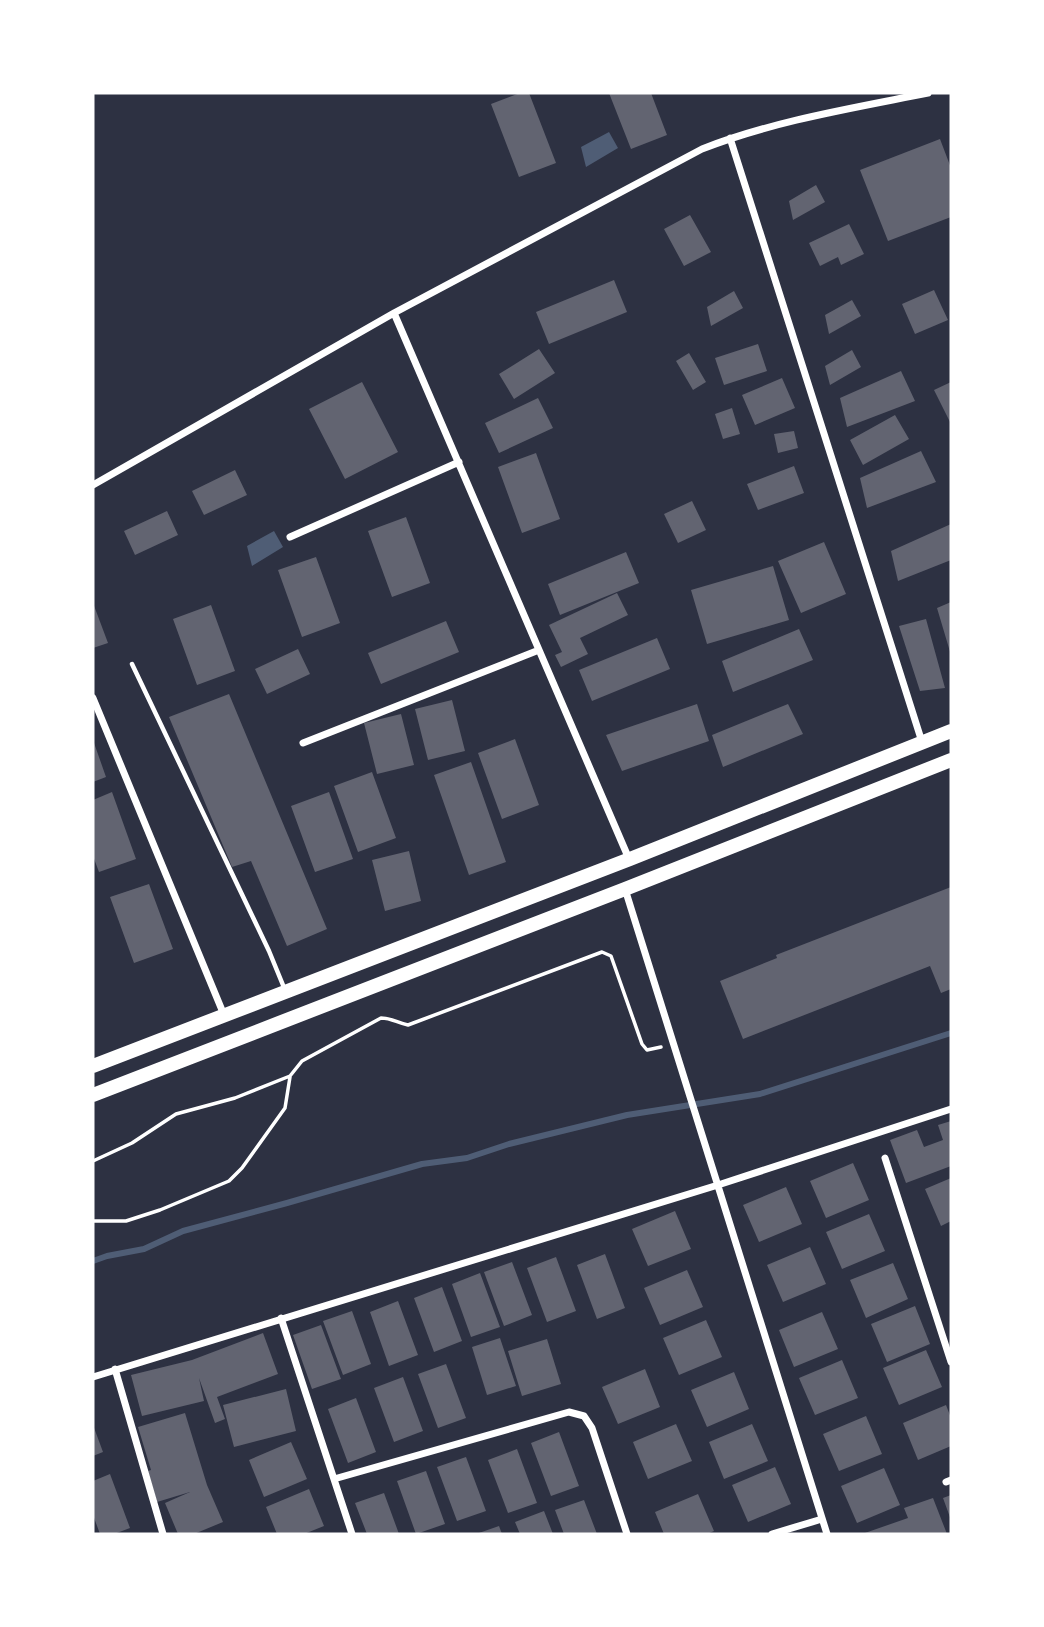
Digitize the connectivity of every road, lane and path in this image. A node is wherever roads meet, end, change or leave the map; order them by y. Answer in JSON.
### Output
{"nodes":[{"id":1,"x":928,"y":93,"type":"edge"},
{"id":2,"x":730,"y":138,"type":"junction"},
{"id":3,"x":394,"y":313,"type":"junction"},
{"id":4,"x":459,"y":462,"type":"junction"},
{"id":5,"x":93,"y":485,"type":"edge"},
{"id":6,"x":290,"y":537,"type":"dead end"},
{"id":7,"x":539,"y":650,"type":"junction"},
{"id":8,"x":132,"y":664,"type":"dead end"},
{"id":9,"x":93,"y":698,"type":"edge"},
{"id":10,"x":951,"y":731,"type":"edge"},
{"id":11,"x":922,"y":742,"type":"junction"},
{"id":12,"x":303,"y":743,"type":"dead end"},
{"id":13,"x":951,"y":760,"type":"edge"},
{"id":14,"x":630,"y":859,"type":"junction"},
{"id":15,"x":625,"y":889,"type":"junction"},
{"id":16,"x":285,"y":991,"type":"junction"},
{"id":17,"x":224,"y":1016,"type":"junction"},
{"id":18,"x":674,"y":1045,"type":"junction"},
{"id":19,"x":93,"y":1066,"type":"edge"},
{"id":20,"x":290,"y":1076,"type":"junction"},
{"id":21,"x":93,"y":1095,"type":"edge"},
{"id":22,"x":951,"y":1109,"type":"edge"},
{"id":23,"x":885,"y":1158,"type":"dead end"},
{"id":24,"x":93,"y":1161,"type":"edge"},
{"id":25,"x":718,"y":1185,"type":"junction"},
{"id":26,"x":93,"y":1221,"type":"edge"},
{"id":27,"x":281,"y":1318,"type":"junction"},
{"id":28,"x":951,"y":1362,"type":"edge"},
{"id":29,"x":115,"y":1369,"type":"junction"},
{"id":30,"x":93,"y":1377,"type":"edge"},
{"id":31,"x":334,"y":1479,"type":"junction"},
{"id":32,"x":822,"y":1519,"type":"junction"},
{"id":33,"x":163,"y":1534,"type":"edge"},
{"id":34,"x":352,"y":1534,"type":"edge"},
{"id":35,"x":627,"y":1534,"type":"edge"},
{"id":36,"x":772,"y":1534,"type":"edge"},
{"id":37,"x":827,"y":1534,"type":"edge"}],
"edges":[{"from":1,"to":2,"type":"street"},
{"from":2,"to":3,"type":"street"},
{"from":2,"to":11,"type":"street"},
{"from":3,"to":4,"type":"street"},
{"from":3,"to":5,"type":"street"},
{"from":4,"to":6,"type":"street"},
{"from":4,"to":7,"type":"street"},
{"from":7,"to":12,"type":"street"},
{"from":7,"to":14,"type":"street"},
{"from":8,"to":16,"type":"lane"},
{"from":9,"to":17,"type":"street"},
{"from":10,"to":11,"type":"main road"},
{"from":11,"to":14,"type":"main road"},
{"from":13,"to":15,"type":"main road"},
{"from":14,"to":16,"type":"main road"},
{"from":15,"to":18,"type":"street"},
{"from":15,"to":21,"type":"main road"},
{"from":16,"to":17,"type":"main road"},
{"from":17,"to":19,"type":"main road"},
{"from":18,"to":20,"type":"path"},
{"from":18,"to":25,"type":"street"},
{"from":20,"to":24,"type":"path"},
{"from":20,"to":26,"type":"path"},
{"from":22,"to":25,"type":"street"},
{"from":23,"to":28,"type":"street"},
{"from":25,"to":27,"type":"street"},
{"from":25,"to":32,"type":"street"},
{"from":27,"to":29,"type":"street"},
{"from":27,"to":31,"type":"street"},
{"from":29,"to":30,"type":"street"},
{"from":29,"to":33,"type":"street"},
{"from":31,"to":34,"type":"street"},
{"from":31,"to":35,"type":"street"},
{"from":32,"to":36,"type":"street"},
{"from":32,"to":37,"type":"street"}]}
